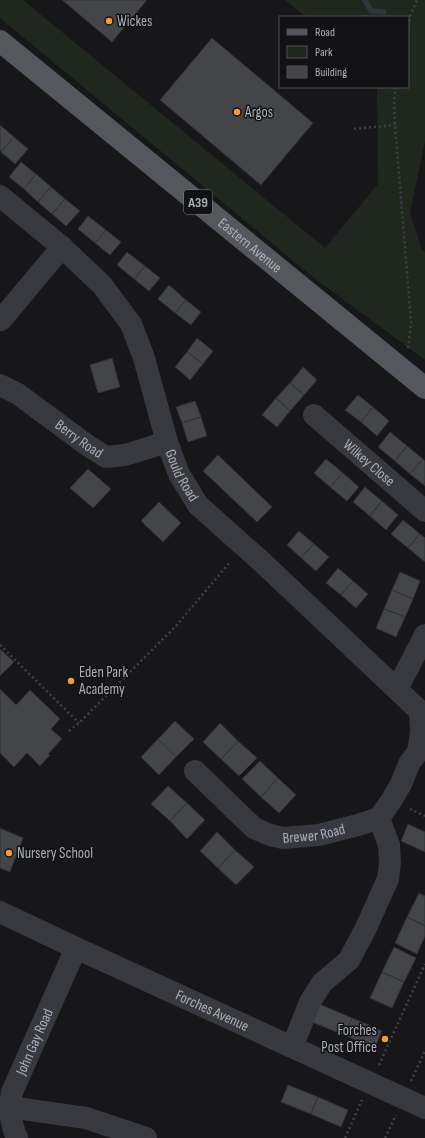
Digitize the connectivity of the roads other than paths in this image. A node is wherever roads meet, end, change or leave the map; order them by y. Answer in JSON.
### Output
{"nodes":[{"id":1,"x":0,"y":41,"type":"edge"},
{"id":2,"x":0,"y":196,"type":"edge"},
{"id":3,"x":62,"y":247,"type":"junction"},
{"id":4,"x":1,"y":320,"type":"edge"},
{"id":5,"x":0,"y":385,"type":"edge"},
{"id":6,"x":425,"y":388,"type":"edge"},
{"id":7,"x":314,"y":415,"type":"dead end"},
{"id":8,"x":167,"y":442,"type":"junction"},
{"id":9,"x":425,"y":511,"type":"edge"},
{"id":10,"x":425,"y":635,"type":"edge"},
{"id":11,"x":397,"y":689,"type":"junction"},
{"id":12,"x":422,"y":714,"type":"edge"},
{"id":13,"x":422,"y":751,"type":"edge"},
{"id":14,"x":195,"y":771,"type":"dead end"},
{"id":15,"x":379,"y":818,"type":"junction"},
{"id":16,"x":0,"y":912,"type":"edge"},
{"id":17,"x":76,"y":948,"type":"junction"},
{"id":18,"x":292,"y":1047,"type":"junction"},
{"id":19,"x":425,"y":1108,"type":"edge"},
{"id":20,"x":10,"y":1124,"type":"edge"},
{"id":21,"x":146,"y":1138,"type":"edge"}],
"edges":[{"from":1,"to":6,"type":"main road","name":"Eastern Avenue","number":"A39"},
{"from":2,"to":3,"type":"street","name":"Gould Road"},
{"from":3,"to":4,"type":"street"},
{"from":3,"to":8,"type":"street","name":"Gould Road"},
{"from":5,"to":8,"type":"street","name":"Berry Road"},
{"from":7,"to":9,"type":"street","name":"Wilkey Close"},
{"from":8,"to":11,"type":"street","name":"Gould Road"},
{"from":10,"to":11,"type":"street"},
{"from":11,"to":12,"type":"street","name":"Gould Road"},
{"from":12,"to":13,"type":"street"},
{"from":13,"to":15,"type":"street"},
{"from":14,"to":15,"type":"street","name":"Brewer Road"},
{"from":15,"to":18,"type":"street"},
{"from":16,"to":17,"type":"street","name":"Forches Avenue"},
{"from":17,"to":18,"type":"street","name":"Forches Avenue"},
{"from":17,"to":20,"type":"street","name":"John Gay Road"},
{"from":18,"to":19,"type":"street","name":"Forches Avenue"},
{"from":20,"to":21,"type":"street"}]}
